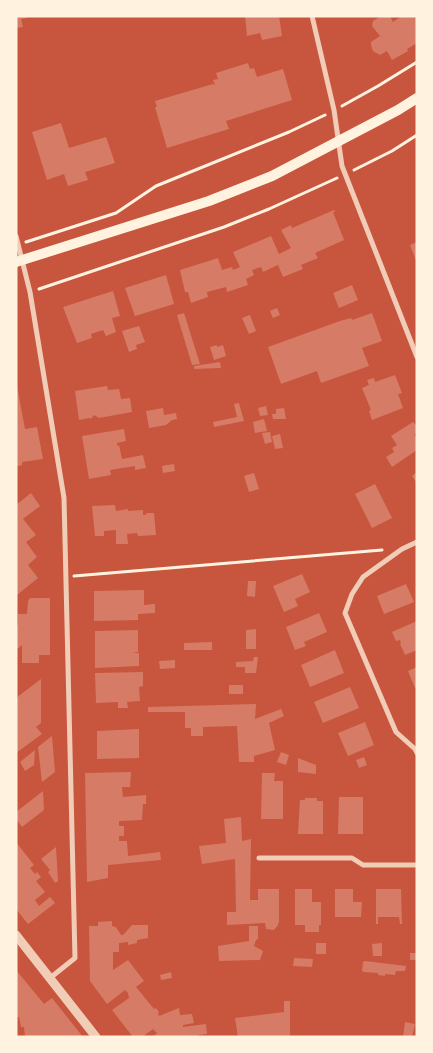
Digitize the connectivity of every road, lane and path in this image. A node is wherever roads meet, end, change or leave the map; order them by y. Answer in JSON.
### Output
{"nodes":[{"id":1,"x":312,"y":16,"type":"edge"},
{"id":2,"x":417,"y":62,"type":"edge"},
{"id":3,"x":417,"y":98,"type":"edge"},
{"id":4,"x":334,"y":110,"type":"junction"},
{"id":5,"x":417,"y":135,"type":"edge"},
{"id":6,"x":339,"y":142,"type":"junction"},
{"id":7,"x":346,"y":174,"type":"junction"},
{"id":8,"x":16,"y":236,"type":"edge"},
{"id":9,"x":18,"y":244,"type":"junction"},
{"id":10,"x":19,"y":261,"type":"edge"},
{"id":11,"x":30,"y":292,"type":"junction"},
{"id":12,"x":417,"y":357,"type":"edge"},
{"id":13,"x":417,"y":542,"type":"edge"},
{"id":14,"x":402,"y":549,"type":"junction"},
{"id":15,"x":66,"y":576,"type":"junction"},
{"id":16,"x":417,"y":753,"type":"edge"},
{"id":17,"x":259,"y":858,"type":"dead end"},
{"id":18,"x":417,"y":865,"type":"edge"},
{"id":19,"x":16,"y":935,"type":"edge"},
{"id":20,"x":50,"y":978,"type":"junction"},
{"id":21,"x":96,"y":1037,"type":"edge"}],
"edges":[{"from":1,"to":4,"type":"street"},
{"from":2,"to":4,"type":"path"},
{"from":3,"to":6,"type":"main road"},
{"from":4,"to":6,"type":"street"},
{"from":4,"to":9,"type":"path"},
{"from":5,"to":7,"type":"path"},
{"from":6,"to":7,"type":"street"},
{"from":6,"to":10,"type":"main road"},
{"from":7,"to":11,"type":"path"},
{"from":7,"to":12,"type":"street"},
{"from":8,"to":9,"type":"street"},
{"from":9,"to":10,"type":"street"},
{"from":10,"to":11,"type":"street"},
{"from":11,"to":15,"type":"street"},
{"from":13,"to":14,"type":"street"},
{"from":14,"to":15,"type":"path"},
{"from":14,"to":16,"type":"street"},
{"from":15,"to":20,"type":"street"},
{"from":17,"to":18,"type":"street"},
{"from":19,"to":20,"type":"street"},
{"from":20,"to":21,"type":"street"}]}
